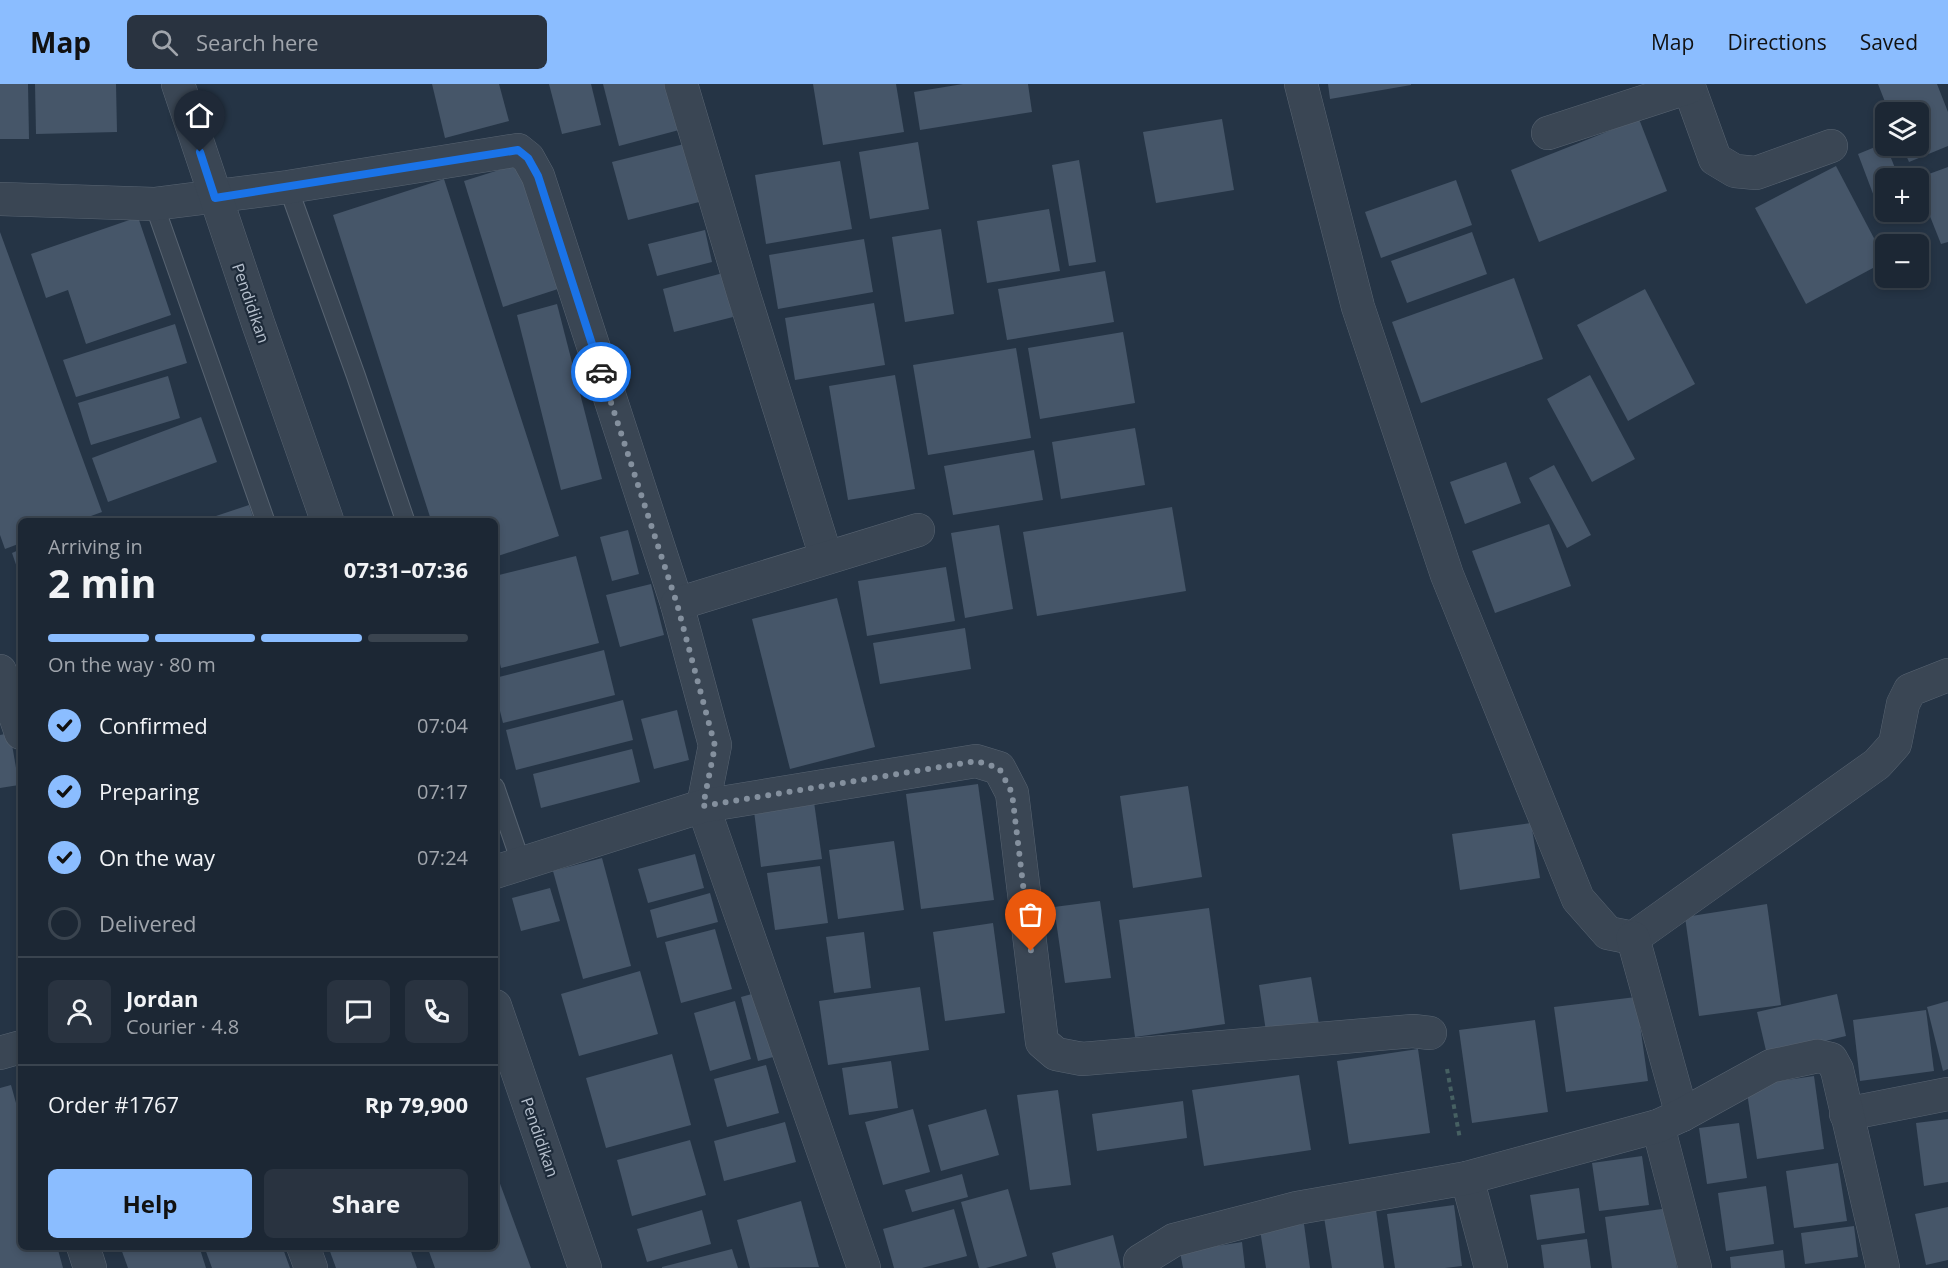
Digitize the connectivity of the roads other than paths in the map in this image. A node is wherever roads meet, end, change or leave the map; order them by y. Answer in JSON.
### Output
{"nodes":[{"id":1,"x":178,"y":84,"type":"edge"},
{"id":2,"x":681,"y":84,"type":"edge"},
{"id":3,"x":1301,"y":84,"type":"edge"},
{"id":4,"x":1688,"y":86,"type":"edge"},
{"id":5,"x":1548,"y":133,"type":"dead end"},
{"id":6,"x":1832,"y":146,"type":"dead end"},
{"id":7,"x":288,"y":187,"type":"junction"},
{"id":8,"x":215,"y":198,"type":"junction"},
{"id":9,"x":0,"y":199,"type":"edge"},
{"id":10,"x":154,"y":204,"type":"junction"},
{"id":11,"x":264,"y":518,"type":"edge"},
{"id":12,"x":326,"y":518,"type":"edge"},
{"id":13,"x":404,"y":518,"type":"edge"},
{"id":14,"x":918,"y":530,"type":"dead end"},
{"id":15,"x":826,"y":557,"type":"junction"},
{"id":16,"x":677,"y":604,"type":"junction"},
{"id":17,"x":0,"y":671,"type":"edge"},
{"id":18,"x":1948,"y":675,"type":"edge"},
{"id":19,"x":18,"y":724,"type":"edge"},
{"id":20,"x":498,"y":806,"type":"edge"},
{"id":21,"x":703,"y":806,"type":"junction"},
{"id":22,"x":508,"y":868,"type":"edge"},
{"id":23,"x":1633,"y":938,"type":"junction"},
{"id":24,"x":498,"y":1015,"type":"edge"},
{"id":25,"x":1430,"y":1034,"type":"road end"},
{"id":26,"x":1948,"y":1094,"type":"edge"},
{"id":27,"x":1846,"y":1114,"type":"junction"},
{"id":28,"x":1670,"y":1121,"type":"junction"},
{"id":29,"x":1467,"y":1178,"type":"junction"},
{"id":30,"x":84,"y":1250,"type":"edge"},
{"id":31,"x":304,"y":1250,"type":"edge"},
{"id":32,"x":90,"y":1268,"type":"edge"},
{"id":33,"x":311,"y":1268,"type":"edge"},
{"id":34,"x":585,"y":1268,"type":"edge"},
{"id":35,"x":864,"y":1268,"type":"edge"},
{"id":36,"x":1141,"y":1268,"type":"edge"},
{"id":37,"x":1491,"y":1268,"type":"edge"},
{"id":38,"x":1695,"y":1268,"type":"edge"},
{"id":39,"x":1882,"y":1268,"type":"edge"}],
"edges":[{"from":1,"to":8,"type":"street","name":"Pendidikan"},
{"from":2,"to":15,"type":"street"},
{"from":3,"to":23,"type":"street"},
{"from":4,"to":5,"type":"street"},
{"from":4,"to":6,"type":"street"},
{"from":7,"to":8,"type":"street"},
{"from":7,"to":13,"type":"lane"},
{"from":7,"to":16,"type":"street"},
{"from":8,"to":10,"type":"street"},
{"from":8,"to":12,"type":"street","name":"Pendidikan"},
{"from":9,"to":10,"type":"street"},
{"from":10,"to":11,"type":"lane"},
{"from":14,"to":15,"type":"street"},
{"from":15,"to":16,"type":"street"},
{"from":16,"to":21,"type":"street"},
{"from":17,"to":19,"type":"street"},
{"from":18,"to":23,"type":"street"},
{"from":20,"to":22,"type":"lane"},
{"from":21,"to":22,"type":"street"},
{"from":21,"to":25,"type":"street"},
{"from":21,"to":35,"type":"street"},
{"from":23,"to":28,"type":"street"},
{"from":24,"to":34,"type":"street","name":"Pendidikan"},
{"from":26,"to":27,"type":"street"},
{"from":27,"to":28,"type":"street"},
{"from":27,"to":39,"type":"street"},
{"from":28,"to":29,"type":"street"},
{"from":28,"to":38,"type":"street"},
{"from":29,"to":36,"type":"street"},
{"from":29,"to":37,"type":"street"},
{"from":30,"to":32,"type":"street"},
{"from":31,"to":33,"type":"street"}]}
